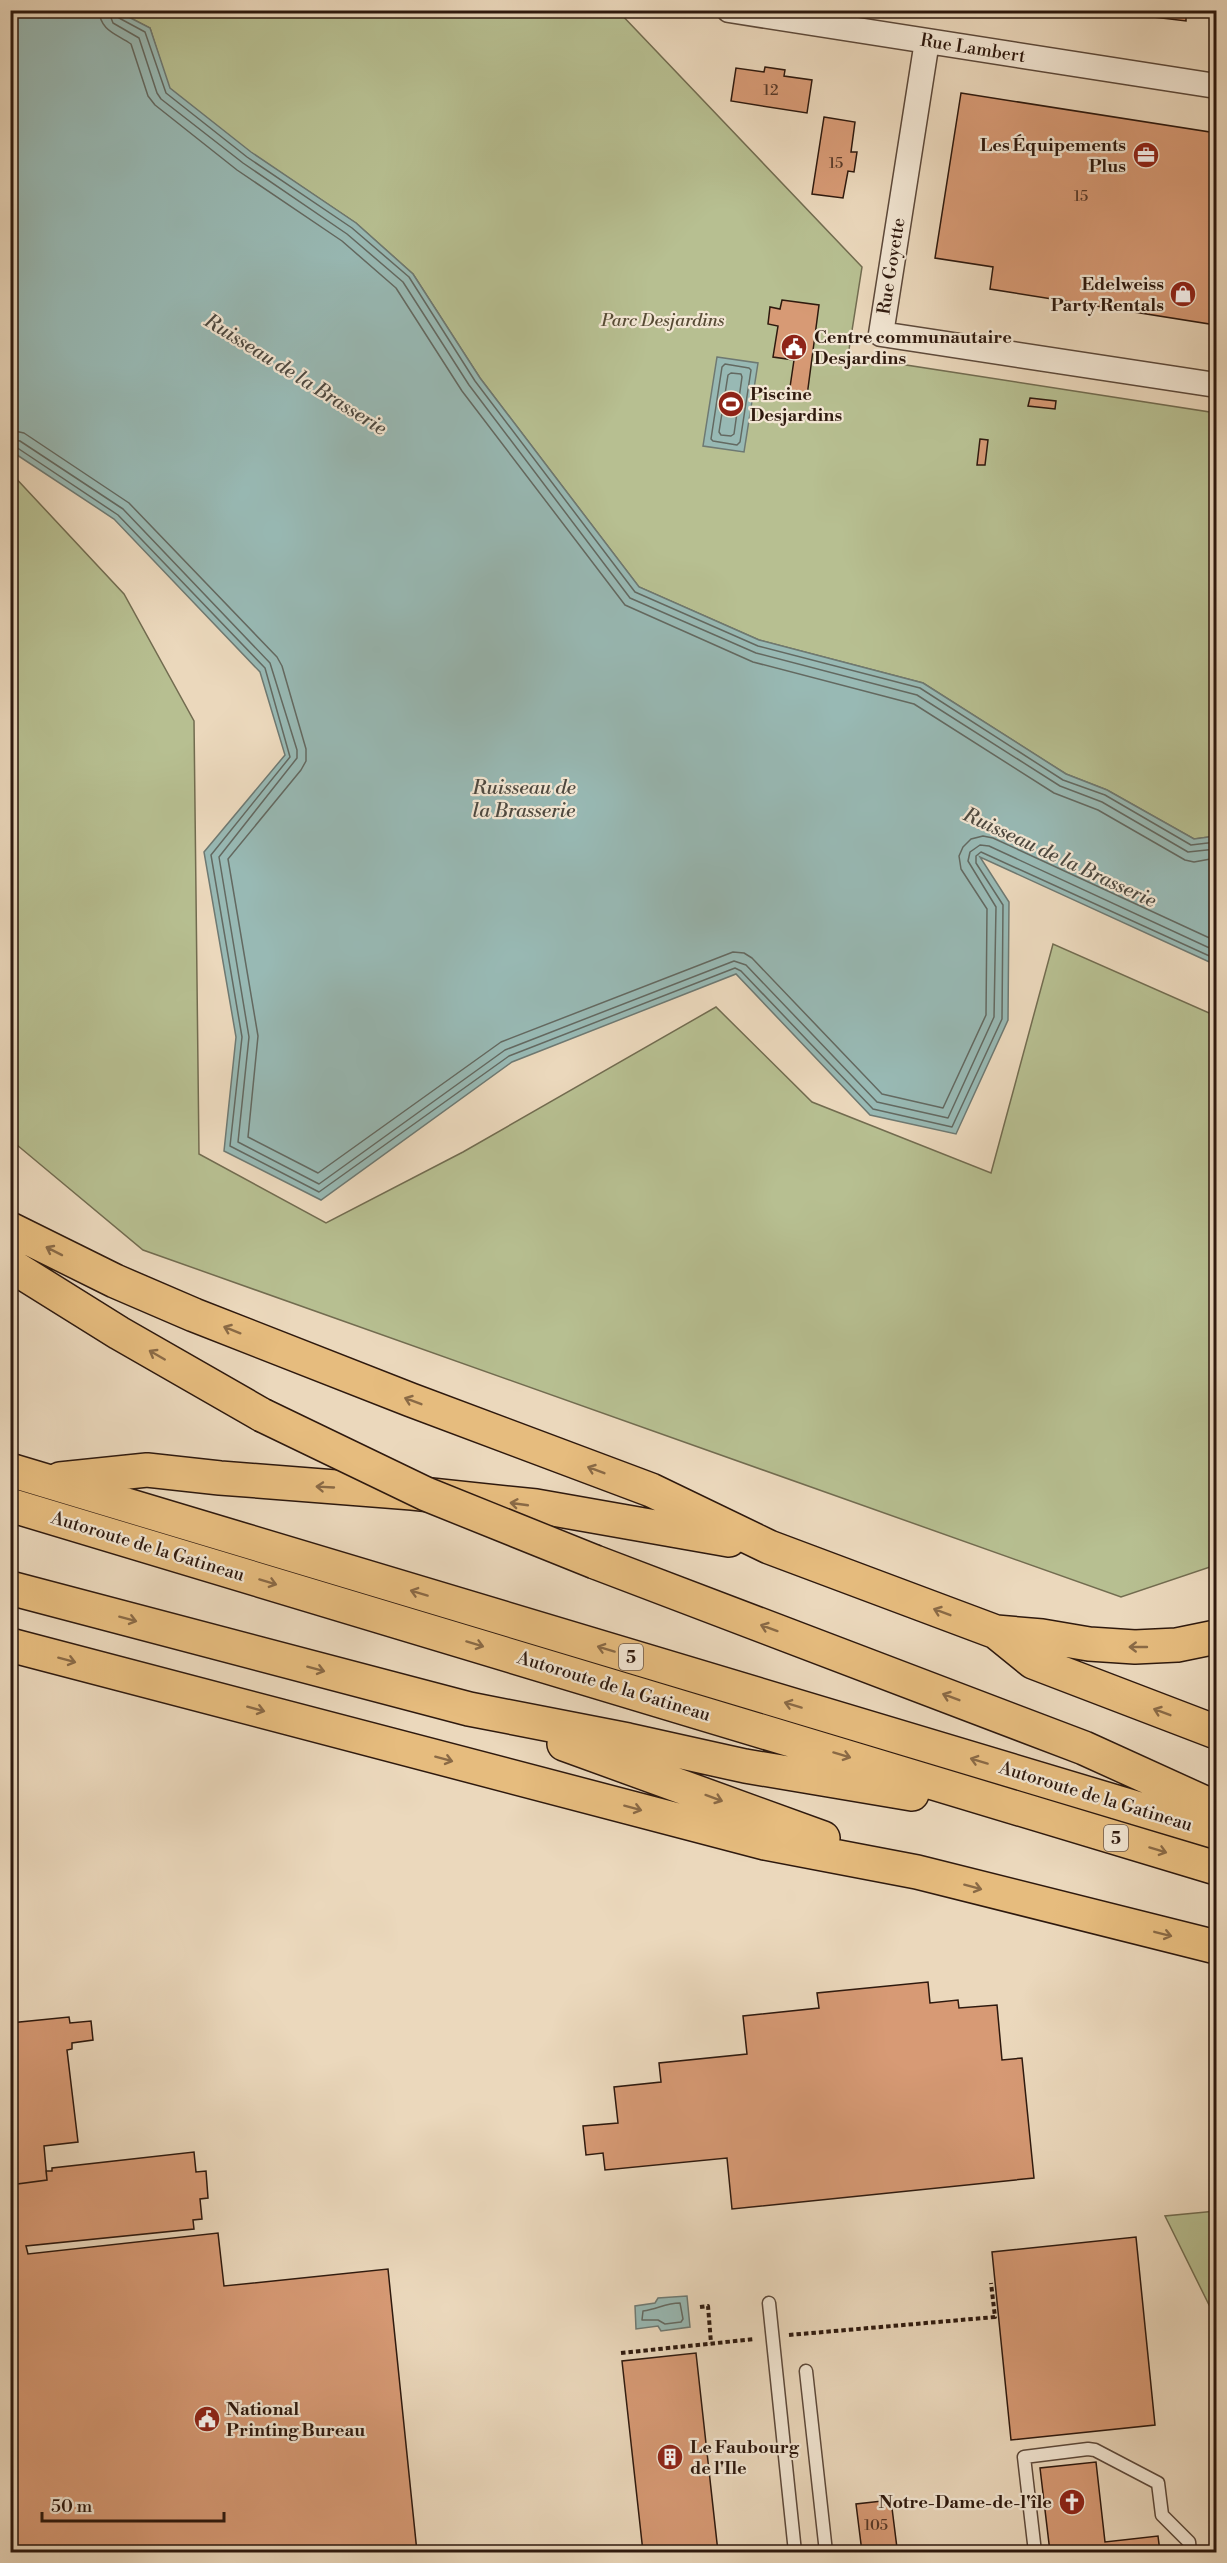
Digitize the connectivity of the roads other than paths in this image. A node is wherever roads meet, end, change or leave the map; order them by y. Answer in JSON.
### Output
{"nodes":[{"id":1,"x":729,"y":10,"type":"edge"},
{"id":2,"x":927,"y":41,"type":"junction"},
{"id":3,"x":1216,"y":86,"type":"edge"},
{"id":4,"x":1216,"y":385,"type":"edge"},
{"id":5,"x":10,"y":1229,"type":"edge"},
{"id":6,"x":10,"y":1265,"type":"edge"},
{"id":7,"x":10,"y":1470,"type":"edge"},
{"id":8,"x":46,"y":1481,"type":"junction"},
{"id":9,"x":10,"y":1505,"type":"edge"},
{"id":10,"x":769,"y":1547,"type":"junction"},
{"id":11,"x":10,"y":1588,"type":"edge"},
{"id":12,"x":996,"y":1632,"type":"junction"},
{"id":13,"x":1216,"y":1637,"type":"edge"},
{"id":14,"x":10,"y":1645,"type":"edge"},
{"id":15,"x":470,"y":1709,"type":"junction"},
{"id":16,"x":1216,"y":1732,"type":"edge"},
{"id":17,"x":1216,"y":1808,"type":"edge"},
{"id":18,"x":1042,"y":1816,"type":"junction"},
{"id":19,"x":1216,"y":1832,"type":"edge"},
{"id":20,"x":1216,"y":1868,"type":"edge"},
{"id":21,"x":917,"y":1872,"type":"junction"},
{"id":22,"x":1216,"y":1947,"type":"edge"},
{"id":23,"x":770,"y":2303,"type":"dead end"},
{"id":24,"x":806,"y":2371,"type":"dead end"},
{"id":25,"x":795,"y":2553,"type":"edge"},
{"id":26,"x":826,"y":2553,"type":"edge"},
{"id":27,"x":1035,"y":2553,"type":"edge"},
{"id":28,"x":1190,"y":2553,"type":"edge"}],
"edges":[{"from":1,"to":2,"type":"street","name":"Rue Lambert"},
{"from":2,"to":3,"type":"street","name":"Rue Lambert"},
{"from":2,"to":4,"type":"street","name":"Rue Goyette"},
{"from":10,"to":5,"type":"highway","one_way":true},
{"from":17,"to":6,"type":"highway","one_way":true,"bridge":true},
{"from":7,"to":8,"type":"highway","name":"Autoroute de la Gatineau","number":"5"},
{"from":10,"to":8,"type":"highway","one_way":true},
{"from":19,"to":8,"type":"highway","name":"Autoroute de la Gatineau","number":"5","one_way":true},
{"from":9,"to":18,"type":"highway","name":"Autoroute de la Gatineau","number":"5","one_way":true},
{"from":12,"to":10,"type":"highway","one_way":true},
{"from":11,"to":15,"type":"highway","one_way":true},
{"from":13,"to":12,"type":"highway","one_way":true},
{"from":16,"to":12,"type":"highway","one_way":true},
{"from":14,"to":21,"type":"highway","one_way":true},
{"from":15,"to":18,"type":"highway"},
{"from":15,"to":21,"type":"highway","one_way":true},
{"from":18,"to":20,"type":"highway","name":"Autoroute de la Gatineau","number":"5","one_way":true},
{"from":21,"to":22,"type":"highway","one_way":true},
{"from":23,"to":25,"type":"lane"},
{"from":24,"to":26,"type":"lane"},
{"from":27,"to":28,"type":"lane"}]}
